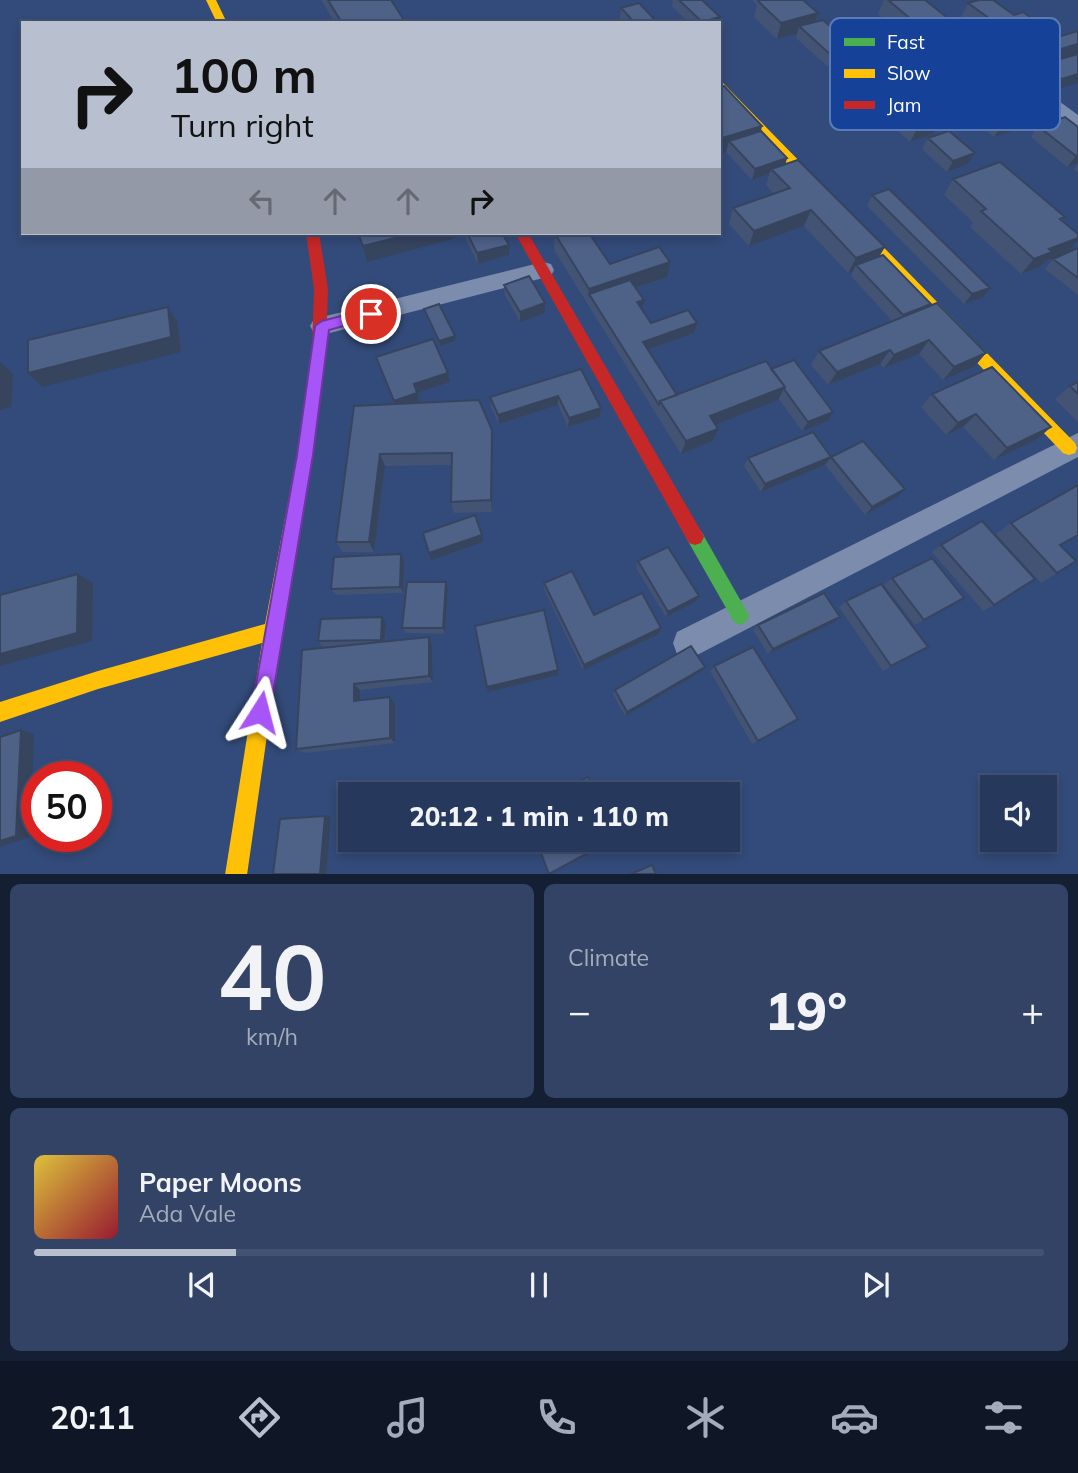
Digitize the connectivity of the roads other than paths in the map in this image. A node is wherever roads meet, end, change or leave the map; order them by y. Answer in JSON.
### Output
{"nodes":[{"id":1,"x":211,"y":0,"type":"edge"},
{"id":2,"x":917,"y":2,"type":"edge"},
{"id":3,"x":938,"y":18,"type":"edge"},
{"id":4,"x":221,"y":21,"type":"edge"},
{"id":5,"x":721,"y":87,"type":"edge"},
{"id":6,"x":1060,"y":110,"type":"edge"},
{"id":7,"x":1078,"y":124,"type":"edge"},
{"id":8,"x":312,"y":235,"type":"edge"},
{"id":9,"x":523,"y":235,"type":"edge"},
{"id":10,"x":543,"y":270,"type":"junction"},
{"id":11,"x":322,"y":326,"type":"junction"},
{"id":12,"x":1074,"y":446,"type":"edge"},
{"id":13,"x":740,"y":616,"type":"junction"},
{"id":14,"x":273,"y":631,"type":"junction"},
{"id":15,"x":688,"y":643,"type":"dead end"},
{"id":16,"x":0,"y":712,"type":"edge"},
{"id":17,"x":236,"y":874,"type":"edge"}],
"edges":[{"from":1,"to":4,"type":"street"},
{"from":2,"to":3,"type":"street"},
{"from":5,"to":12,"type":"street"},
{"from":6,"to":7,"type":"street"},
{"from":8,"to":11,"type":"street"},
{"from":9,"to":10,"type":"street"},
{"from":10,"to":11,"type":"street"},
{"from":10,"to":13,"type":"street"},
{"from":11,"to":14,"type":"street"},
{"from":12,"to":13,"type":"street"},
{"from":13,"to":15,"type":"street"},
{"from":14,"to":16,"type":"street"},
{"from":14,"to":17,"type":"street"}]}
